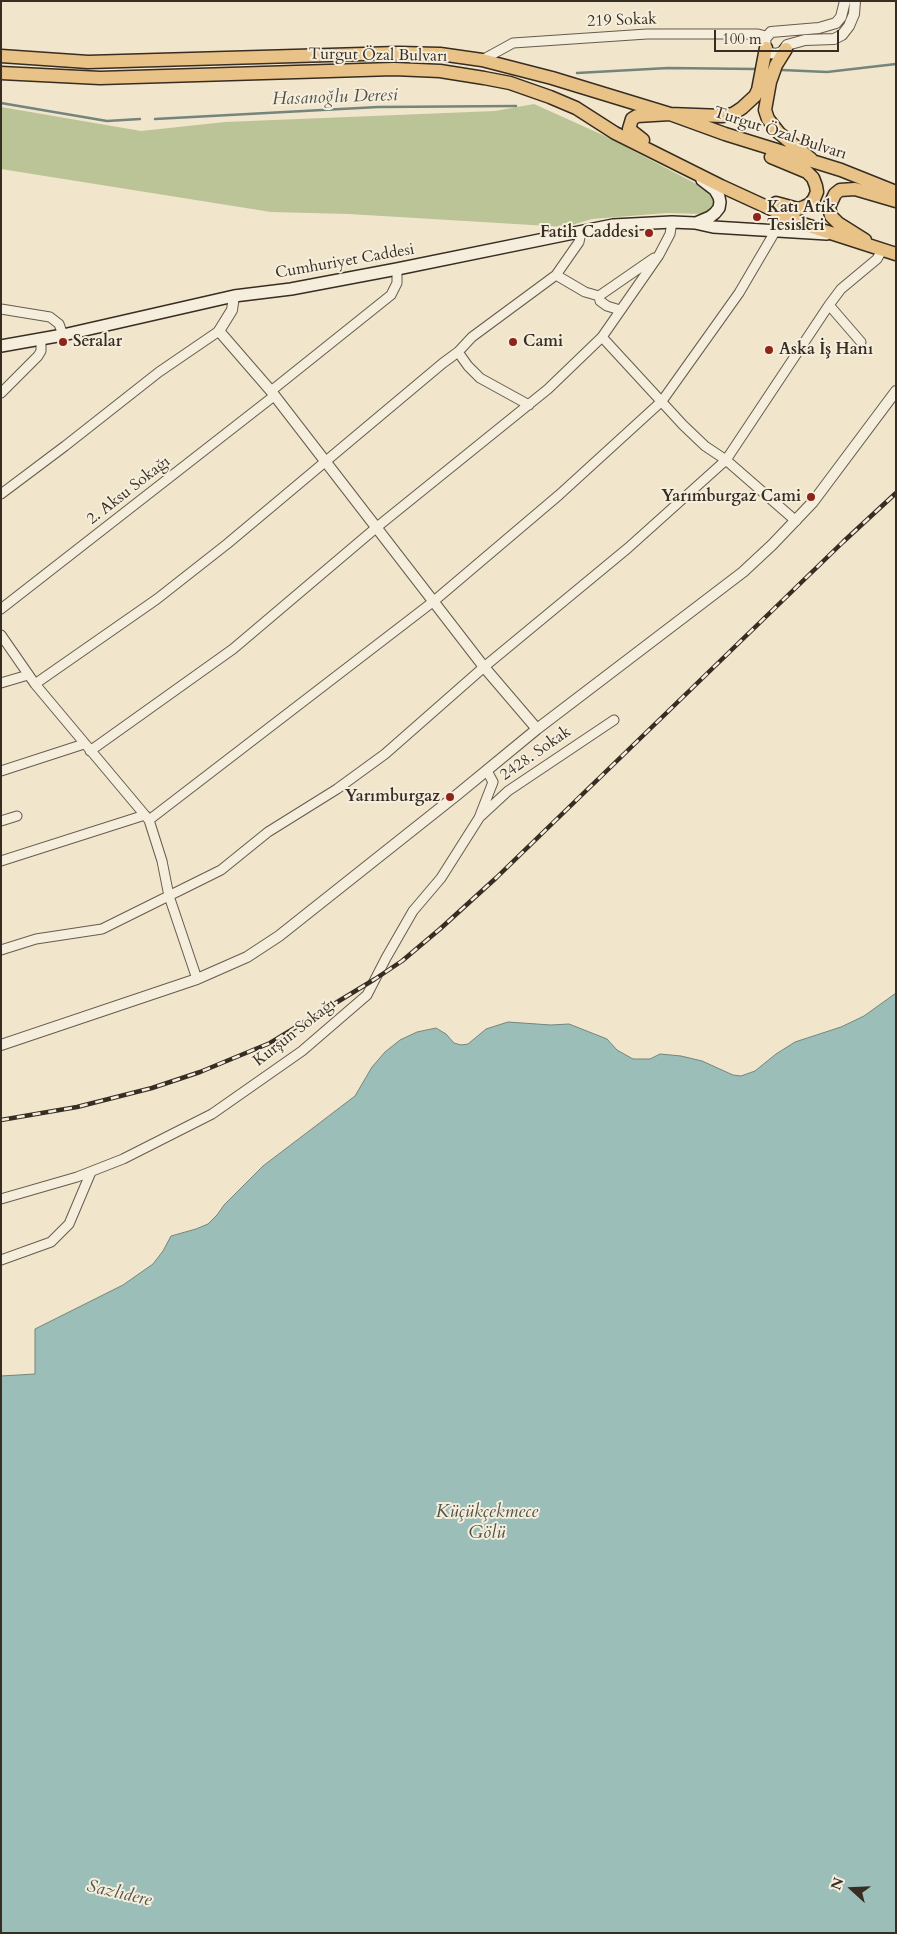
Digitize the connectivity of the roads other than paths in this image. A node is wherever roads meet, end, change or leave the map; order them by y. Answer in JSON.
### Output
{"nodes":[{"id":1,"x":845,"y":1,"type":"edge"},
{"id":2,"x":855,"y":1,"type":"edge"},
{"id":3,"x":781,"y":32,"type":"junction"},
{"id":4,"x":766,"y":42,"type":"junction"},
{"id":5,"x":786,"y":47,"type":"junction"},
{"id":6,"x":1,"y":56,"type":"edge"},
{"id":7,"x":482,"y":60,"type":"junction"},
{"id":8,"x":1,"y":73,"type":"edge"},
{"id":9,"x":670,"y":114,"type":"junction"},
{"id":10,"x":699,"y":125,"type":"junction"},
{"id":11,"x":817,"y":163,"type":"junction"},
{"id":12,"x":689,"y":170,"type":"junction"},
{"id":13,"x":721,"y":186,"type":"junction"},
{"id":14,"x":896,"y":192,"type":"edge"},
{"id":15,"x":896,"y":201,"type":"edge"},
{"id":16,"x":672,"y":222,"type":"junction"},
{"id":17,"x":695,"y":223,"type":"junction"},
{"id":18,"x":776,"y":230,"type":"junction"},
{"id":19,"x":581,"y":232,"type":"junction"},
{"id":20,"x":833,"y":234,"type":"junction"},
{"id":21,"x":882,"y":250,"type":"junction"},
{"id":22,"x":659,"y":255,"type":"junction"},
{"id":23,"x":896,"y":255,"type":"edge"},
{"id":24,"x":398,"y":270,"type":"junction"},
{"id":25,"x":556,"y":275,"type":"junction"},
{"id":26,"x":234,"y":296,"type":"junction"},
{"id":27,"x":599,"y":296,"type":"junction"},
{"id":28,"x":829,"y":304,"type":"junction"},
{"id":29,"x":1,"y":309,"type":"edge"},
{"id":30,"x":620,"y":310,"type":"junction"},
{"id":31,"x":219,"y":331,"type":"junction"},
{"id":32,"x":63,"y":335,"type":"junction"},
{"id":33,"x":602,"y":337,"type":"junction"},
{"id":34,"x":41,"y":339,"type":"junction"},
{"id":35,"x":861,"y":342,"type":"dead end"},
{"id":36,"x":1,"y":346,"type":"edge"},
{"id":37,"x":458,"y":352,"type":"junction"},
{"id":38,"x":896,"y":391,"type":"edge"},
{"id":39,"x":272,"y":393,"type":"junction"},
{"id":40,"x":1,"y":394,"type":"edge"},
{"id":41,"x":662,"y":401,"type":"junction"},
{"id":42,"x":528,"y":405,"type":"junction"},
{"id":43,"x":726,"y":460,"type":"junction"},
{"id":44,"x":324,"y":462,"type":"junction"},
{"id":45,"x":1,"y":494,"type":"edge"},
{"id":46,"x":796,"y":520,"type":"junction"},
{"id":47,"x":377,"y":527,"type":"junction"},
{"id":48,"x":434,"y":601,"type":"junction"},
{"id":49,"x":1,"y":609,"type":"edge"},
{"id":50,"x":1,"y":635,"type":"edge"},
{"id":51,"x":484,"y":667,"type":"junction"},
{"id":52,"x":28,"y":674,"type":"junction"},
{"id":53,"x":1,"y":683,"type":"edge"},
{"id":54,"x":35,"y":684,"type":"junction"},
{"id":55,"x":614,"y":720,"type":"dead end"},
{"id":56,"x":537,"y":729,"type":"junction"},
{"id":57,"x":87,"y":747,"type":"junction"},
{"id":58,"x":1,"y":771,"type":"edge"},
{"id":59,"x":487,"y":771,"type":"junction"},
{"id":60,"x":17,"y":816,"type":"dead end"},
{"id":61,"x":147,"y":818,"type":"junction"},
{"id":62,"x":479,"y":818,"type":"junction"},
{"id":63,"x":1,"y":821,"type":"edge"},
{"id":64,"x":1,"y":861,"type":"edge"},
{"id":65,"x":169,"y":896,"type":"junction"},
{"id":66,"x":1,"y":950,"type":"edge"},
{"id":67,"x":197,"y":979,"type":"junction"},
{"id":68,"x":1,"y":1045,"type":"edge"},
{"id":69,"x":91,"y":1172,"type":"junction"},
{"id":70,"x":1,"y":1199,"type":"edge"},
{"id":71,"x":1,"y":1260,"type":"edge"}],
"edges":[{"from":1,"to":3,"type":"street"},
{"from":2,"to":5,"type":"street"},
{"from":3,"to":4,"type":"street"},
{"from":3,"to":5,"type":"street"},
{"from":4,"to":5,"type":"street"},
{"from":4,"to":7,"type":"street","name":"219 Sokak"},
{"from":4,"to":9,"type":"main road"},
{"from":5,"to":11,"type":"main road"},
{"from":6,"to":7,"type":"main road","name":"Turgut Özal Bulvarı"},
{"from":7,"to":9,"type":"main road","name":"Turgut Özal Bulvarı"},
{"from":8,"to":12,"type":"main road","name":"Turgut Özal Bulvarı"},
{"from":9,"to":10,"type":"main road","name":"Turgut Özal Bulvarı"},
{"from":9,"to":12,"type":"main road"},
{"from":10,"to":11,"type":"main road","name":"Turgut Özal Bulvarı"},
{"from":10,"to":13,"type":"main road"},
{"from":11,"to":14,"type":"main road","name":"Turgut Özal Bulvarı"},
{"from":12,"to":13,"type":"main road","name":"Turgut Özal Bulvarı"},
{"from":12,"to":17,"type":"main road"},
{"from":13,"to":20,"type":"main road","name":"Turgut Özal Bulvarı"},
{"from":15,"to":21,"type":"main road"},
{"from":16,"to":17,"type":"main road","name":"Cumhuriyet Caddesi"},
{"from":16,"to":19,"type":"main road","name":"Cumhuriyet Caddesi"},
{"from":16,"to":22,"type":"street"},
{"from":17,"to":18,"type":"main road","name":"Cumhuriyet Caddesi"},
{"from":18,"to":20,"type":"main road","name":"Cumhuriyet Caddesi"},
{"from":18,"to":41,"type":"street"},
{"from":19,"to":24,"type":"main road","name":"Cumhuriyet Caddesi"},
{"from":19,"to":25,"type":"street"},
{"from":20,"to":21,"type":"main road","name":"Turgut Özal Bulvarı"},
{"from":21,"to":23,"type":"main road","name":"Turgut Özal Bulvarı"},
{"from":21,"to":28,"type":"street"},
{"from":22,"to":27,"type":"street"},
{"from":22,"to":30,"type":"street"},
{"from":24,"to":26,"type":"main road","name":"Cumhuriyet Caddesi"},
{"from":24,"to":39,"type":"street","name":"2. Aksu Sokağı"},
{"from":25,"to":27,"type":"street"},
{"from":25,"to":37,"type":"street"},
{"from":26,"to":31,"type":"street"},
{"from":26,"to":32,"type":"main road","name":"Cumhuriyet Caddesi"},
{"from":27,"to":30,"type":"street"},
{"from":28,"to":35,"type":"street"},
{"from":28,"to":43,"type":"street"},
{"from":29,"to":32,"type":"street"},
{"from":30,"to":33,"type":"street"},
{"from":31,"to":39,"type":"street"},
{"from":31,"to":45,"type":"street"},
{"from":32,"to":34,"type":"main road","name":"Cumhuriyet Caddesi"},
{"from":33,"to":41,"type":"street"},
{"from":33,"to":42,"type":"street"},
{"from":34,"to":36,"type":"main road","name":"Cumhuriyet Caddesi"},
{"from":34,"to":40,"type":"street"},
{"from":37,"to":42,"type":"street"},
{"from":37,"to":44,"type":"street"},
{"from":38,"to":46,"type":"street"},
{"from":39,"to":44,"type":"street"},
{"from":39,"to":49,"type":"street","name":"2. Aksu Sokağı"},
{"from":41,"to":43,"type":"street"},
{"from":41,"to":48,"type":"street"},
{"from":42,"to":47,"type":"street"},
{"from":43,"to":46,"type":"street"},
{"from":43,"to":51,"type":"street"},
{"from":44,"to":47,"type":"street"},
{"from":44,"to":54,"type":"street"},
{"from":46,"to":56,"type":"street"},
{"from":47,"to":48,"type":"street"},
{"from":47,"to":57,"type":"street"},
{"from":48,"to":51,"type":"street"},
{"from":48,"to":61,"type":"street"},
{"from":50,"to":52,"type":"street"},
{"from":51,"to":56,"type":"street"},
{"from":51,"to":65,"type":"street"},
{"from":52,"to":53,"type":"street"},
{"from":52,"to":54,"type":"street"},
{"from":54,"to":57,"type":"street"},
{"from":55,"to":62,"type":"street","name":"2428. Sokak"},
{"from":56,"to":59,"type":"street"},
{"from":57,"to":58,"type":"street"},
{"from":57,"to":61,"type":"street"},
{"from":59,"to":62,"type":"street","name":"Kurşun Sokağı"},
{"from":59,"to":67,"type":"street"},
{"from":60,"to":63,"type":"street"},
{"from":61,"to":64,"type":"street"},
{"from":61,"to":65,"type":"street"},
{"from":62,"to":69,"type":"street","name":"Kurşun Sokağı"},
{"from":65,"to":66,"type":"street"},
{"from":65,"to":67,"type":"street"},
{"from":67,"to":68,"type":"street"},
{"from":69,"to":70,"type":"street","name":"Kurşun Sokağı"},
{"from":69,"to":71,"type":"street"}]}
